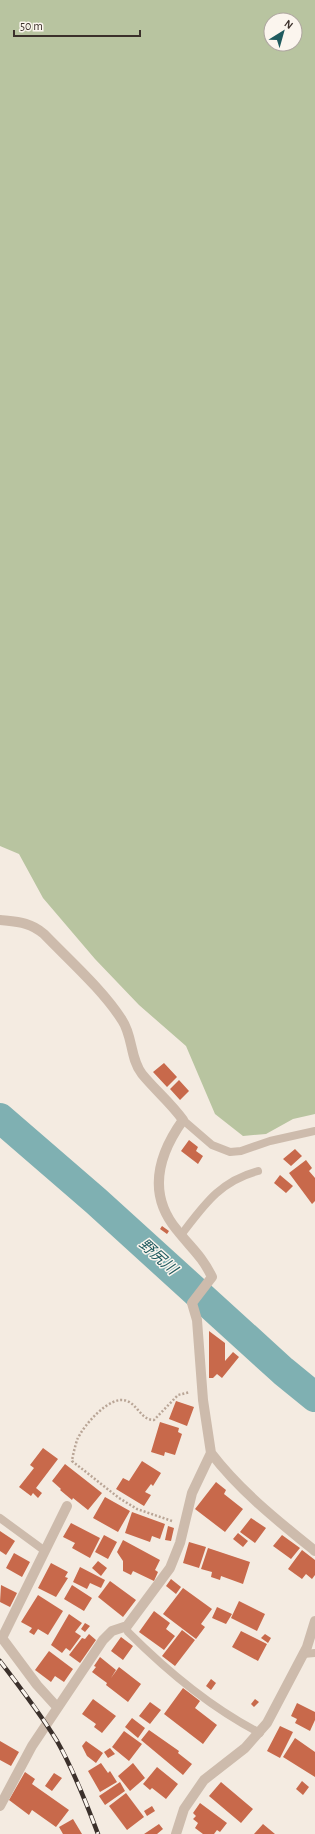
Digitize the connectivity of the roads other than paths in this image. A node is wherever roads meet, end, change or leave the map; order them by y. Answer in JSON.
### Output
{"nodes":[{"id":1,"x":0,"y":920,"type":"edge"},
{"id":2,"x":183,"y":1120,"type":"junction"},
{"id":3,"x":315,"y":1131,"type":"edge"},
{"id":4,"x":258,"y":1171,"type":"dead end"},
{"id":5,"x":181,"y":1235,"type":"junction"},
{"id":6,"x":211,"y":1453,"type":"junction"},
{"id":7,"x":67,"y":1506,"type":"dead end"},
{"id":8,"x":0,"y":1518,"type":"edge"},
{"id":9,"x":45,"y":1551,"type":"junction"},
{"id":10,"x":315,"y":1551,"type":"edge"},
{"id":11,"x":315,"y":1621,"type":"edge"},
{"id":12,"x":126,"y":1627,"type":"junction"},
{"id":13,"x":1,"y":1637,"type":"edge"},
{"id":14,"x":315,"y":1653,"type":"edge"},
{"id":15,"x":303,"y":1654,"type":"junction"},
{"id":16,"x":57,"y":1707,"type":"junction"},
{"id":17,"x":260,"y":1733,"type":"junction"},
{"id":18,"x":0,"y":1806,"type":"edge"},
{"id":19,"x":176,"y":1834,"type":"edge"}],
"edges":[{"from":1,"to":2,"type":"street"},
{"from":2,"to":3,"type":"lane"},
{"from":2,"to":5,"type":"street"},
{"from":4,"to":5,"type":"lane"},
{"from":5,"to":6,"type":"street"},
{"from":6,"to":10,"type":"street"},
{"from":6,"to":12,"type":"street"},
{"from":7,"to":9,"type":"street"},
{"from":8,"to":9,"type":"lane"},
{"from":9,"to":13,"type":"street"},
{"from":11,"to":15,"type":"street"},
{"from":12,"to":16,"type":"street"},
{"from":12,"to":17,"type":"lane"},
{"from":13,"to":16,"type":"street"},
{"from":14,"to":15,"type":"lane"},
{"from":15,"to":17,"type":"street"},
{"from":16,"to":18,"type":"street"},
{"from":17,"to":19,"type":"street"}]}
